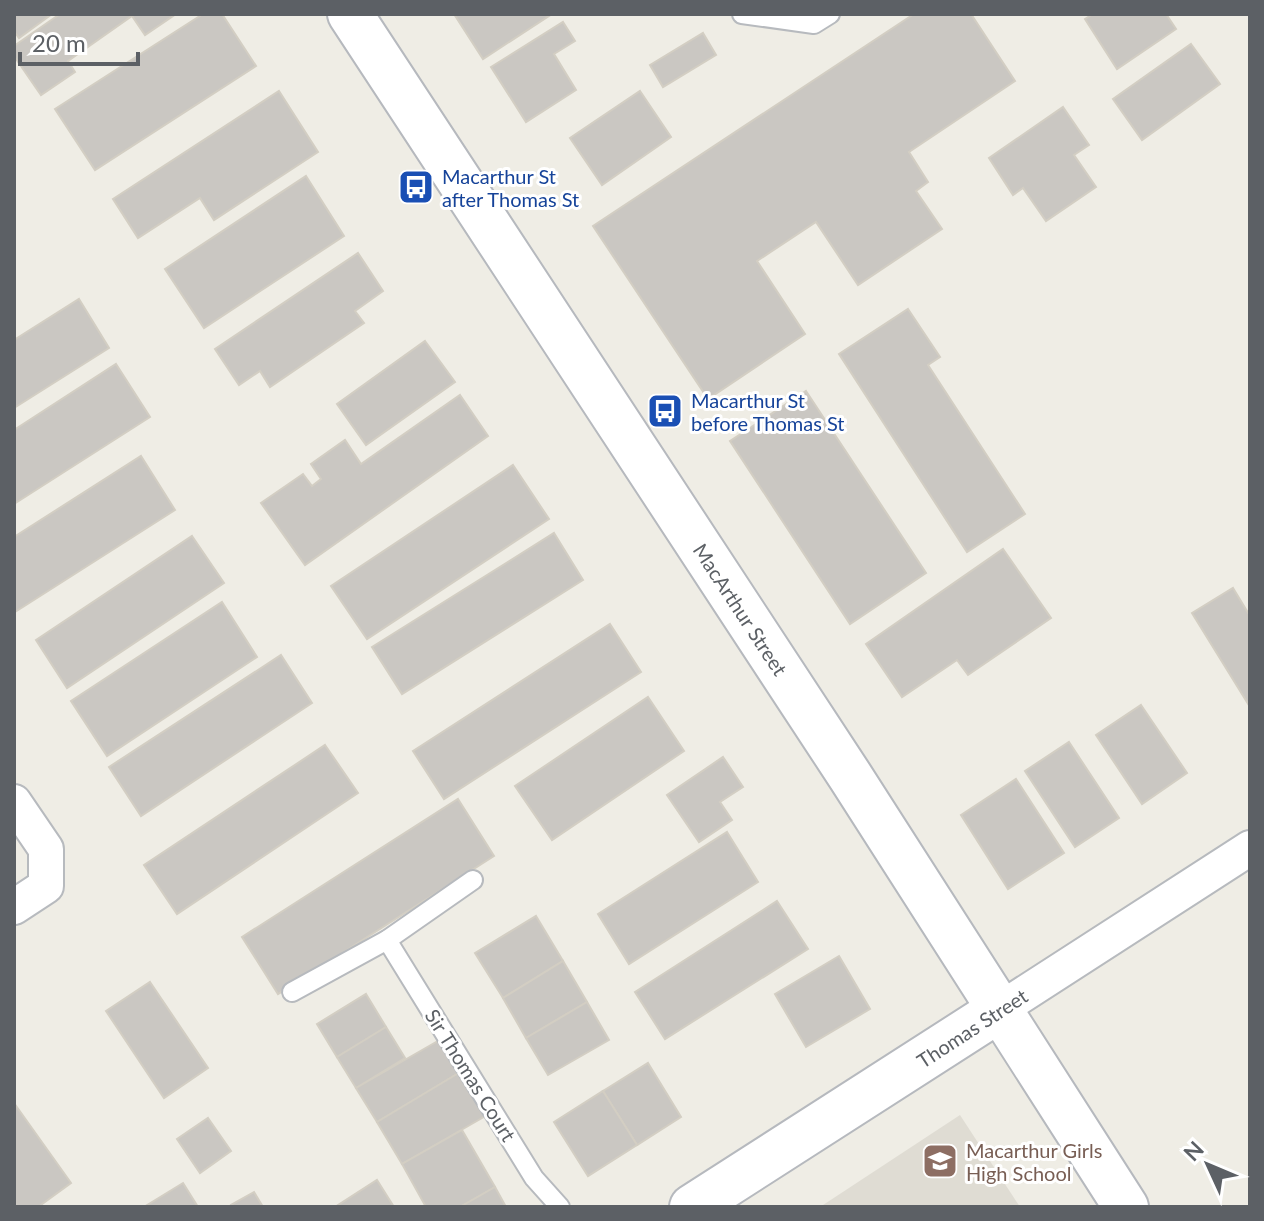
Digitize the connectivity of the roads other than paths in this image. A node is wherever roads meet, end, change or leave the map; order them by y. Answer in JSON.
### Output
{"nodes":[{"id":1,"x":350,"y":14,"type":"edge"},
{"id":2,"x":742,"y":14,"type":"edge"},
{"id":3,"x":830,"y":14,"type":"edge"},
{"id":4,"x":14,"y":802,"type":"edge"},
{"id":5,"x":1250,"y":848,"type":"edge"},
{"id":6,"x":473,"y":880,"type":"dead end"},
{"id":7,"x":14,"y":907,"type":"edge"},
{"id":8,"x":387,"y":940,"type":"junction"},
{"id":9,"x":292,"y":992,"type":"dead end"},
{"id":10,"x":999,"y":1010,"type":"junction"},
{"id":11,"x":560,"y":1207,"type":"edge"},
{"id":12,"x":692,"y":1207,"type":"edge"},
{"id":13,"x":1126,"y":1207,"type":"edge"}],
"edges":[{"from":1,"to":10,"type":"main road","name":"MacArthur Street"},
{"from":2,"to":3,"type":"lane"},
{"from":4,"to":7,"type":"street"},
{"from":5,"to":10,"type":"street","name":"Thomas Street"},
{"from":6,"to":8,"type":"lane"},
{"from":8,"to":9,"type":"lane"},
{"from":8,"to":11,"type":"lane","name":"Sir Thomas Court"},
{"from":10,"to":12,"type":"main road","name":"Thomas Street"},
{"from":10,"to":13,"type":"main road","name":"MacArthur Street"}]}
